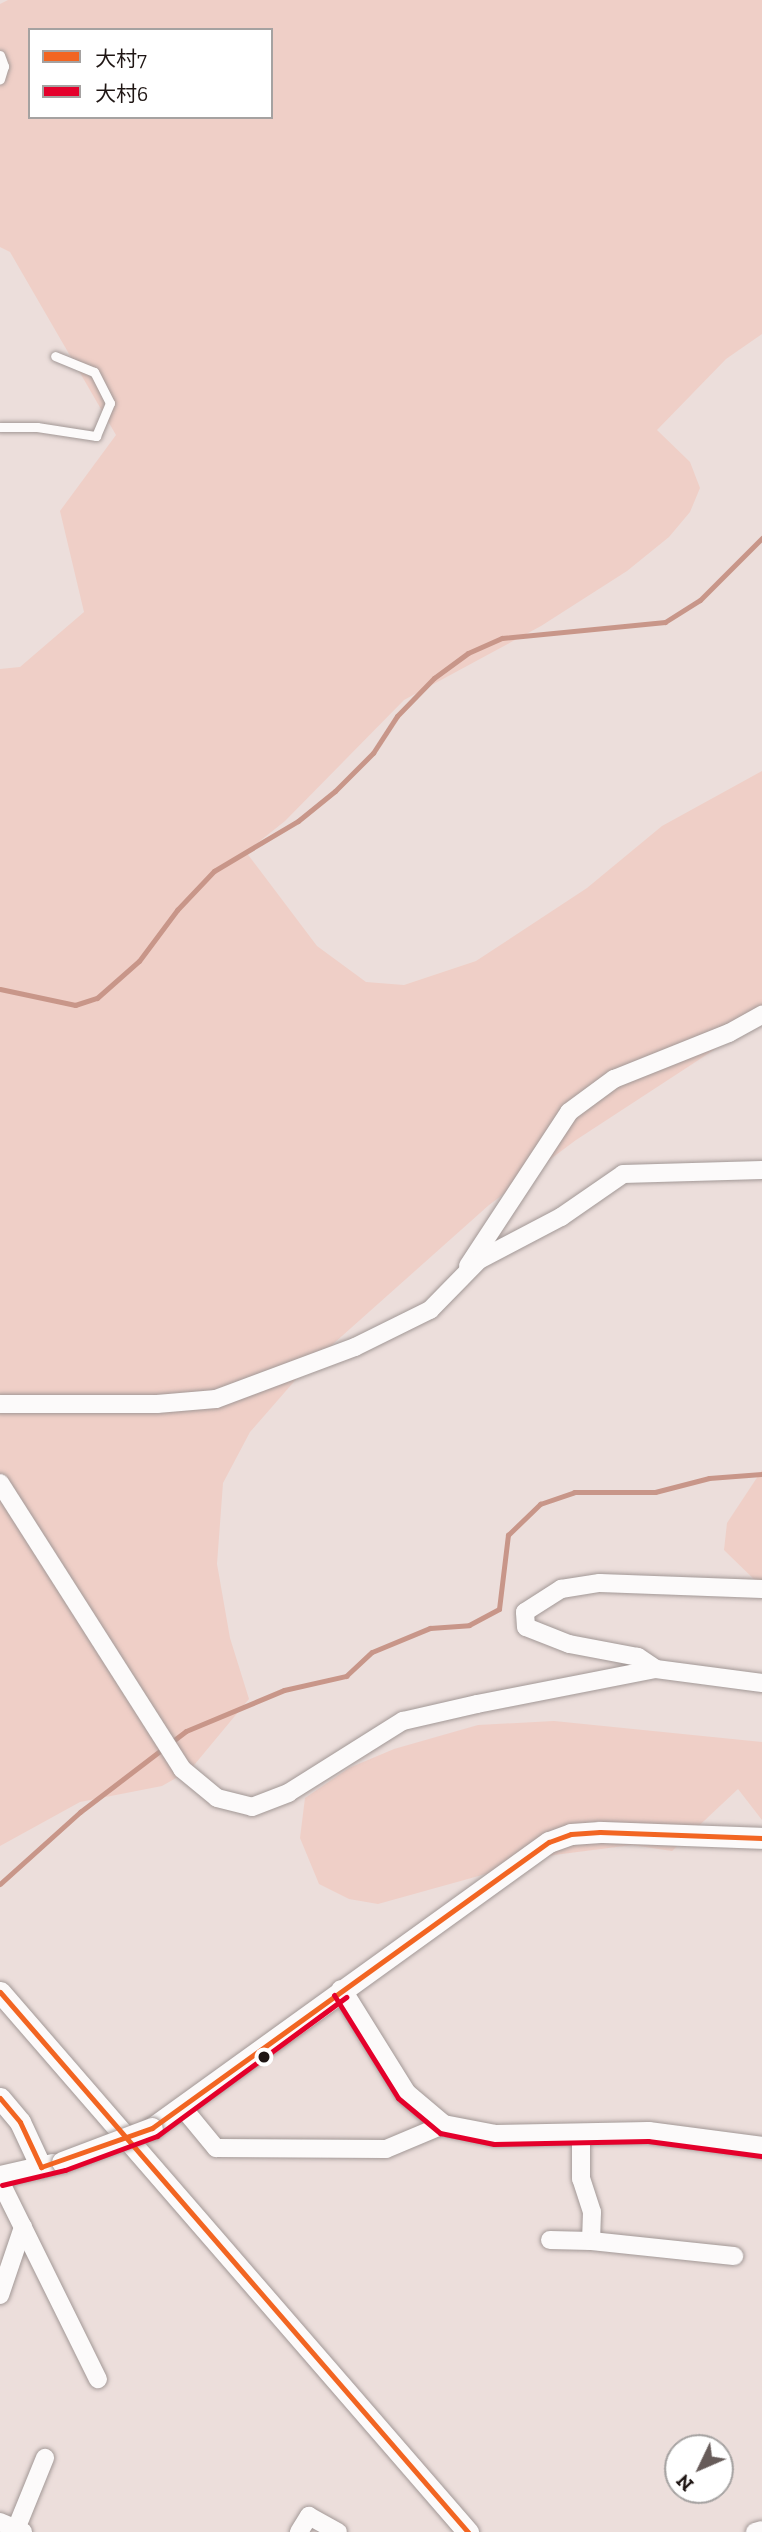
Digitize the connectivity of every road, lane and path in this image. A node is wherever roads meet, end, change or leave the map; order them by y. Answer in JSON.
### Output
{"nodes":[{"id":1,"x":0,"y":55,"type":"edge"},
{"id":2,"x":0,"y":79,"type":"edge"},
{"id":3,"x":55,"y":356,"type":"dead end"},
{"id":4,"x":0,"y":427,"type":"edge"},
{"id":5,"x":762,"y":1015,"type":"edge"},
{"id":6,"x":762,"y":1170,"type":"edge"},
{"id":7,"x":459,"y":1281,"type":"junction"},
{"id":8,"x":0,"y":1404,"type":"edge"},
{"id":9,"x":0,"y":1483,"type":"edge"},
{"id":10,"x":762,"y":1590,"type":"edge"},
{"id":11,"x":656,"y":1669,"type":"junction"},
{"id":12,"x":762,"y":1684,"type":"edge"},
{"id":13,"x":762,"y":1838,"type":"edge"},
{"id":14,"x":341,"y":1990,"type":"junction"},
{"id":15,"x":0,"y":1992,"type":"edge"},
{"id":16,"x":0,"y":2098,"type":"edge"},
{"id":17,"x":183,"y":2108,"type":"junction"},
{"id":18,"x":443,"y":2125,"type":"junction"},
{"id":19,"x":582,"y":2134,"type":"junction"},
{"id":20,"x":762,"y":2147,"type":"edge"},
{"id":21,"x":52,"y":2165,"type":"junction"},
{"id":22,"x":0,"y":2179,"type":"edge"},
{"id":23,"x":23,"y":2227,"type":"junction"},
{"id":24,"x":550,"y":2240,"type":"dead end"},
{"id":25,"x":591,"y":2241,"type":"junction"},
{"id":26,"x":734,"y":2256,"type":"dead end"},
{"id":27,"x":0,"y":2295,"type":"edge"},
{"id":28,"x":98,"y":2379,"type":"dead end"},
{"id":29,"x":45,"y":2458,"type":"dead end"},
{"id":30,"x":13,"y":2528,"type":"edge"},
{"id":31,"x":762,"y":2530,"type":"edge"},
{"id":32,"x":299,"y":2532,"type":"edge"},
{"id":33,"x":338,"y":2532,"type":"edge"},
{"id":34,"x":468,"y":2532,"type":"edge"},
{"id":35,"x":755,"y":2532,"type":"edge"}],
"edges":[{"from":1,"to":2,"type":"lane"},
{"from":3,"to":4,"type":"lane"},
{"from":5,"to":7,"type":"street"},
{"from":6,"to":7,"type":"street"},
{"from":7,"to":8,"type":"street"},
{"from":9,"to":11,"type":"street"},
{"from":10,"to":11,"type":"street"},
{"from":11,"to":12,"type":"street"},
{"from":13,"to":14,"type":"street"},
{"from":14,"to":17,"type":"street"},
{"from":14,"to":18,"type":"street"},
{"from":15,"to":34,"type":"street"},
{"from":16,"to":21,"type":"street"},
{"from":17,"to":18,"type":"street"},
{"from":17,"to":21,"type":"street","bridge":true},
{"from":18,"to":19,"type":"street"},
{"from":19,"to":20,"type":"street"},
{"from":19,"to":25,"type":"street"},
{"from":21,"to":22,"type":"street"},
{"from":22,"to":23,"type":"street"},
{"from":23,"to":27,"type":"street"},
{"from":23,"to":28,"type":"street"},
{"from":24,"to":25,"type":"street"},
{"from":25,"to":26,"type":"street"},
{"from":29,"to":30,"type":"street"},
{"from":31,"to":35,"type":"street"},
{"from":32,"to":33,"type":"street"}]}
